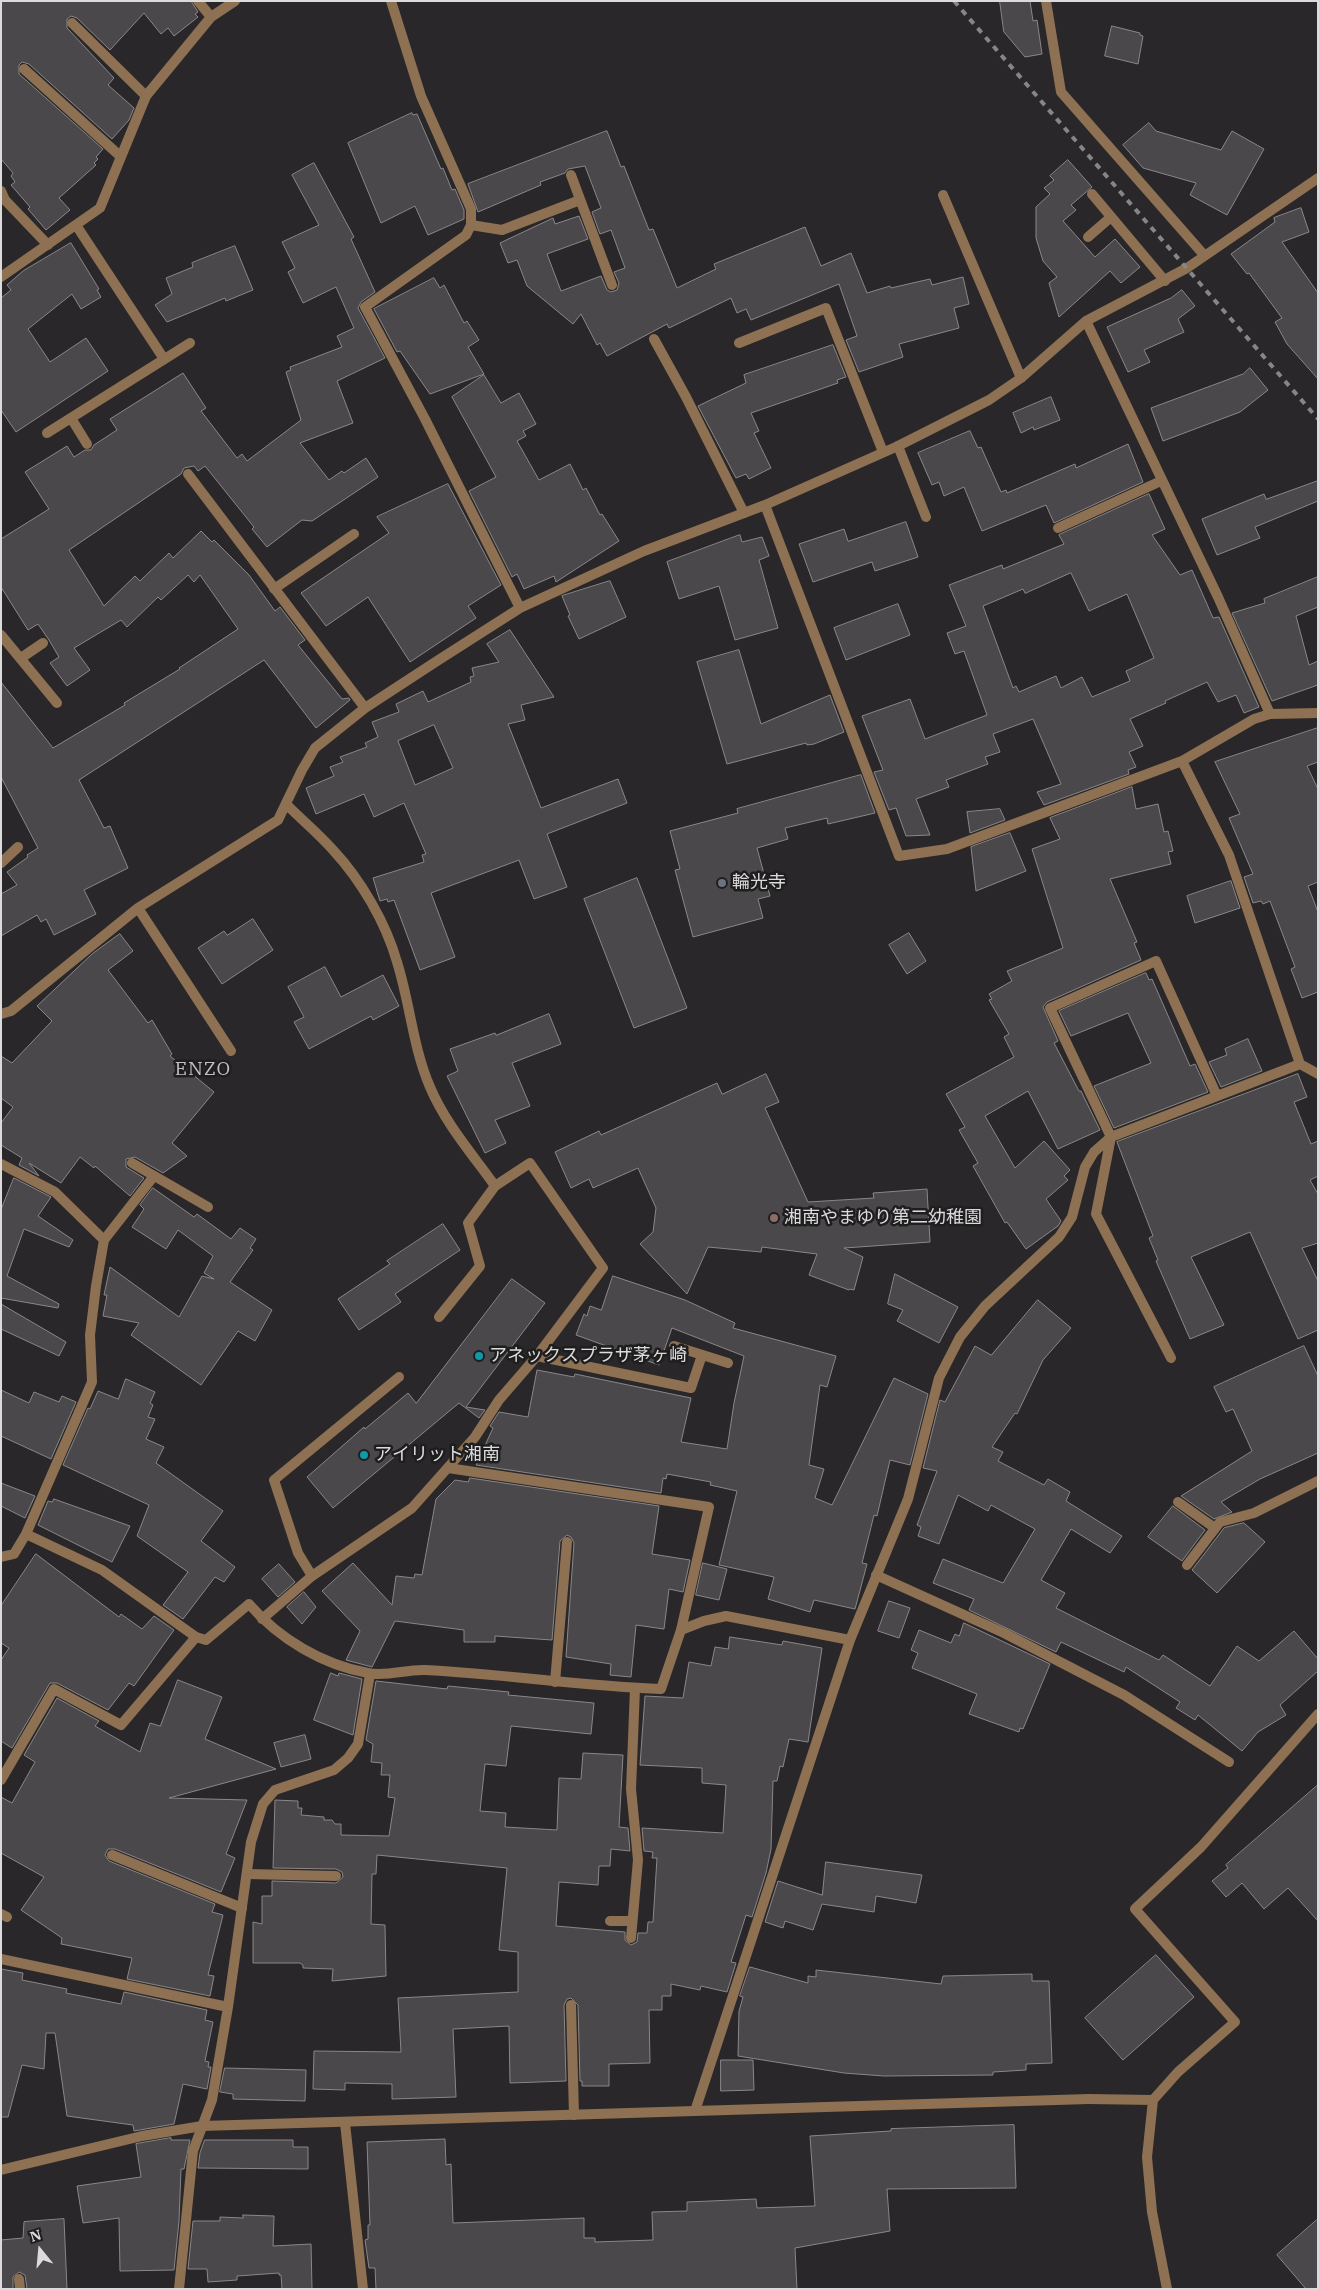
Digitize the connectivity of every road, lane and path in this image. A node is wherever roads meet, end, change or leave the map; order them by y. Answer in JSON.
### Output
{"nodes":[{"id":1,"x":4,"y":1,"type":"edge"},
{"id":2,"x":198,"y":1,"type":"edge"},
{"id":3,"x":235,"y":1,"type":"edge"},
{"id":4,"x":391,"y":1,"type":"edge"},
{"id":5,"x":1046,"y":1,"type":"edge"},
{"id":6,"x":1,"y":4,"type":"edge"},
{"id":7,"x":210,"y":17,"type":"junction"},
{"id":8,"x":72,"y":23,"type":"dead end"},
{"id":9,"x":24,"y":69,"type":"dead end"},
{"id":10,"x":146,"y":96,"type":"junction"},
{"id":11,"x":120,"y":156,"type":"junction"},
{"id":12,"x":570,"y":175,"type":"dead end"},
{"id":13,"x":1317,"y":180,"type":"edge"},
{"id":14,"x":1,"y":191,"type":"edge"},
{"id":15,"x":1092,"y":194,"type":"dead end"},
{"id":16,"x":943,"y":195,"type":"dead end"},
{"id":17,"x":580,"y":200,"type":"junction"},
{"id":18,"x":1111,"y":217,"type":"junction"},
{"id":19,"x":76,"y":225,"type":"junction"},
{"id":20,"x":471,"y":225,"type":"junction"},
{"id":21,"x":1088,"y":237,"type":"dead end"},
{"id":22,"x":48,"y":245,"type":"junction"},
{"id":23,"x":1204,"y":255,"type":"junction"},
{"id":24,"x":1,"y":276,"type":"edge"},
{"id":25,"x":1165,"y":280,"type":"junction"},
{"id":26,"x":612,"y":285,"type":"dead end"},
{"id":27,"x":1086,"y":321,"type":"junction"},
{"id":28,"x":654,"y":339,"type":"dead end"},
{"id":29,"x":190,"y":343,"type":"dead end"},
{"id":30,"x":739,"y":343,"type":"dead end"},
{"id":31,"x":164,"y":360,"type":"junction"},
{"id":32,"x":1021,"y":378,"type":"junction"},
{"id":33,"x":71,"y":418,"type":"junction"},
{"id":34,"x":47,"y":433,"type":"dead end"},
{"id":35,"x":87,"y":444,"type":"dead end"},
{"id":36,"x":898,"y":446,"type":"junction"},
{"id":37,"x":883,"y":452,"type":"junction"},
{"id":38,"x":188,"y":474,"type":"dead end"},
{"id":39,"x":1161,"y":481,"type":"junction"},
{"id":40,"x":766,"y":505,"type":"junction"},
{"id":41,"x":744,"y":513,"type":"junction"},
{"id":42,"x":926,"y":517,"type":"dead end"},
{"id":43,"x":1058,"y":528,"type":"dead end"},
{"id":44,"x":354,"y":534,"type":"dead end"},
{"id":45,"x":274,"y":589,"type":"junction"},
{"id":46,"x":520,"y":608,"type":"junction"},
{"id":47,"x":1,"y":635,"type":"edge"},
{"id":48,"x":43,"y":643,"type":"dead end"},
{"id":49,"x":21,"y":658,"type":"junction"},
{"id":50,"x":57,"y":703,"type":"dead end"},
{"id":51,"x":365,"y":708,"type":"junction"},
{"id":52,"x":1318,"y":713,"type":"edge"},
{"id":53,"x":1270,"y":714,"type":"junction"},
{"id":54,"x":1182,"y":761,"type":"junction"},
{"id":55,"x":287,"y":805,"type":"junction"},
{"id":56,"x":18,"y":847,"type":"dead end"},
{"id":57,"x":1,"y":863,"type":"edge"},
{"id":58,"x":138,"y":908,"type":"junction"},
{"id":59,"x":1,"y":1014,"type":"edge"},
{"id":60,"x":231,"y":1051,"type":"dead end"},
{"id":61,"x":1300,"y":1064,"type":"junction"},
{"id":62,"x":1318,"y":1074,"type":"edge"},
{"id":63,"x":1217,"y":1096,"type":"junction"},
{"id":64,"x":1111,"y":1136,"type":"junction"},
{"id":65,"x":132,"y":1163,"type":"dead end"},
{"id":66,"x":1,"y":1164,"type":"edge"},
{"id":67,"x":154,"y":1176,"type":"junction"},
{"id":68,"x":495,"y":1186,"type":"junction"},
{"id":69,"x":208,"y":1207,"type":"dead end"},
{"id":70,"x":104,"y":1240,"type":"junction"},
{"id":71,"x":439,"y":1317,"type":"dead end"},
{"id":72,"x":674,"y":1346,"type":"dead end"},
{"id":73,"x":537,"y":1356,"type":"junction"},
{"id":74,"x":702,"y":1356,"type":"junction"},
{"id":75,"x":1171,"y":1358,"type":"dead end"},
{"id":76,"x":728,"y":1363,"type":"dead end"},
{"id":77,"x":399,"y":1377,"type":"dead end"},
{"id":78,"x":448,"y":1468,"type":"junction"},
{"id":79,"x":1318,"y":1482,"type":"edge"},
{"id":80,"x":1178,"y":1502,"type":"dead end"},
{"id":81,"x":1215,"y":1528,"type":"junction"},
{"id":82,"x":26,"y":1534,"type":"junction"},
{"id":83,"x":567,"y":1542,"type":"dead end"},
{"id":84,"x":1,"y":1557,"type":"edge"},
{"id":85,"x":1187,"y":1565,"type":"dead end"},
{"id":86,"x":876,"y":1575,"type":"junction"},
{"id":87,"x":312,"y":1576,"type":"junction"},
{"id":88,"x":262,"y":1619,"type":"junction"},
{"id":89,"x":681,"y":1630,"type":"junction"},
{"id":90,"x":196,"y":1637,"type":"junction"},
{"id":91,"x":850,"y":1640,"type":"junction"},
{"id":92,"x":370,"y":1674,"type":"junction"},
{"id":93,"x":555,"y":1682,"type":"junction"},
{"id":94,"x":635,"y":1688,"type":"junction"},
{"id":95,"x":1318,"y":1714,"type":"edge"},
{"id":96,"x":1229,"y":1762,"type":"dead end"},
{"id":97,"x":1,"y":1780,"type":"edge"},
{"id":98,"x":112,"y":1855,"type":"dead end"},
{"id":99,"x":247,"y":1874,"type":"junction"},
{"id":100,"x":336,"y":1876,"type":"dead end"},
{"id":101,"x":242,"y":1908,"type":"junction"},
{"id":102,"x":610,"y":1921,"type":"dead end"},
{"id":103,"x":632,"y":1921,"type":"junction"},
{"id":104,"x":631,"y":1938,"type":"dead end"},
{"id":105,"x":1,"y":1959,"type":"edge"},
{"id":106,"x":571,"y":2005,"type":"dead end"},
{"id":107,"x":228,"y":2007,"type":"junction"},
{"id":108,"x":1153,"y":2100,"type":"junction"},
{"id":109,"x":695,"y":2111,"type":"junction"},
{"id":110,"x":574,"y":2115,"type":"junction"},
{"id":111,"x":345,"y":2123,"type":"junction"},
{"id":112,"x":202,"y":2126,"type":"junction"},
{"id":113,"x":1,"y":2170,"type":"edge"},
{"id":114,"x":179,"y":2289,"type":"edge"},
{"id":115,"x":363,"y":2289,"type":"edge"},
{"id":116,"x":1167,"y":2289,"type":"edge"}],
"edges":[{"from":1,"to":6,"type":"path"},
{"from":2,"to":7,"type":"street"},
{"from":3,"to":7,"type":"street"},
{"from":4,"to":20,"type":"street"},
{"from":5,"to":23,"type":"street"},
{"from":7,"to":10,"type":"street"},
{"from":8,"to":10,"type":"street"},
{"from":9,"to":11,"type":"street"},
{"from":10,"to":11,"type":"street"},
{"from":11,"to":19,"type":"street"},
{"from":12,"to":17,"type":"street"},
{"from":13,"to":23,"type":"street"},
{"from":14,"to":22,"type":"street"},
{"from":15,"to":18,"type":"street"},
{"from":16,"to":32,"type":"street"},
{"from":17,"to":20,"type":"street"},
{"from":17,"to":26,"type":"street"},
{"from":18,"to":21,"type":"street"},
{"from":18,"to":25,"type":"street"},
{"from":19,"to":22,"type":"street"},
{"from":19,"to":31,"type":"street"},
{"from":20,"to":46,"type":"street"},
{"from":22,"to":24,"type":"street"},
{"from":23,"to":25,"type":"street"},
{"from":25,"to":27,"type":"street"},
{"from":27,"to":32,"type":"street"},
{"from":27,"to":39,"type":"street"},
{"from":28,"to":41,"type":"street"},
{"from":29,"to":31,"type":"street"},
{"from":30,"to":37,"type":"street"},
{"from":31,"to":33,"type":"street"},
{"from":32,"to":36,"type":"street"},
{"from":33,"to":34,"type":"street"},
{"from":33,"to":35,"type":"street"},
{"from":36,"to":37,"type":"street"},
{"from":36,"to":42,"type":"street"},
{"from":37,"to":40,"type":"street"},
{"from":38,"to":45,"type":"street"},
{"from":39,"to":43,"type":"street"},
{"from":39,"to":53,"type":"street"},
{"from":40,"to":41,"type":"street"},
{"from":40,"to":54,"type":"street"},
{"from":41,"to":46,"type":"street"},
{"from":44,"to":45,"type":"street"},
{"from":45,"to":51,"type":"street"},
{"from":46,"to":51,"type":"street"},
{"from":47,"to":49,"type":"street"},
{"from":48,"to":49,"type":"street"},
{"from":49,"to":50,"type":"street"},
{"from":51,"to":55,"type":"street"},
{"from":52,"to":53,"type":"street"},
{"from":53,"to":54,"type":"street"},
{"from":54,"to":61,"type":"street"},
{"from":55,"to":58,"type":"street"},
{"from":55,"to":68,"type":"street"},
{"from":56,"to":57,"type":"street"},
{"from":58,"to":59,"type":"street"},
{"from":58,"to":60,"type":"street"},
{"from":61,"to":62,"type":"street"},
{"from":61,"to":63,"type":"street"},
{"from":63,"to":64,"type":"street"},
{"from":63,"to":64,"type":"street"},
{"from":64,"to":75,"type":"street"},
{"from":64,"to":86,"type":"street"},
{"from":65,"to":67,"type":"street"},
{"from":66,"to":70,"type":"street"},
{"from":67,"to":69,"type":"street"},
{"from":67,"to":70,"type":"street"},
{"from":68,"to":71,"type":"street"},
{"from":68,"to":73,"type":"street"},
{"from":70,"to":82,"type":"street"},
{"from":72,"to":74,"type":"street"},
{"from":73,"to":74,"type":"street"},
{"from":73,"to":78,"type":"street"},
{"from":74,"to":76,"type":"street"},
{"from":77,"to":87,"type":"street"},
{"from":78,"to":87,"type":"street"},
{"from":78,"to":89,"type":"street"},
{"from":79,"to":81,"type":"street"},
{"from":80,"to":81,"type":"street"},
{"from":81,"to":85,"type":"street"},
{"from":82,"to":84,"type":"street"},
{"from":82,"to":90,"type":"street"},
{"from":83,"to":93,"type":"street"},
{"from":86,"to":91,"type":"street"},
{"from":86,"to":96,"type":"street"},
{"from":87,"to":88,"type":"street"},
{"from":88,"to":90,"type":"street"},
{"from":88,"to":92,"type":"street"},
{"from":89,"to":91,"type":"street"},
{"from":89,"to":94,"type":"street"},
{"from":90,"to":97,"type":"street"},
{"from":91,"to":109,"type":"street"},
{"from":92,"to":93,"type":"street"},
{"from":92,"to":99,"type":"street"},
{"from":93,"to":94,"type":"street"},
{"from":94,"to":103,"type":"street"},
{"from":95,"to":108,"type":"street"},
{"from":98,"to":101,"type":"street"},
{"from":99,"to":100,"type":"street"},
{"from":99,"to":101,"type":"street"},
{"from":101,"to":107,"type":"street"},
{"from":102,"to":103,"type":"street"},
{"from":103,"to":104,"type":"street"},
{"from":105,"to":107,"type":"street"},
{"from":106,"to":110,"type":"street"},
{"from":107,"to":112,"type":"street"},
{"from":108,"to":109,"type":"street"},
{"from":108,"to":116,"type":"street"},
{"from":109,"to":110,"type":"street"},
{"from":110,"to":111,"type":"street"},
{"from":111,"to":112,"type":"street"},
{"from":111,"to":115,"type":"street"},
{"from":112,"to":113,"type":"street"},
{"from":112,"to":114,"type":"street"}]}
